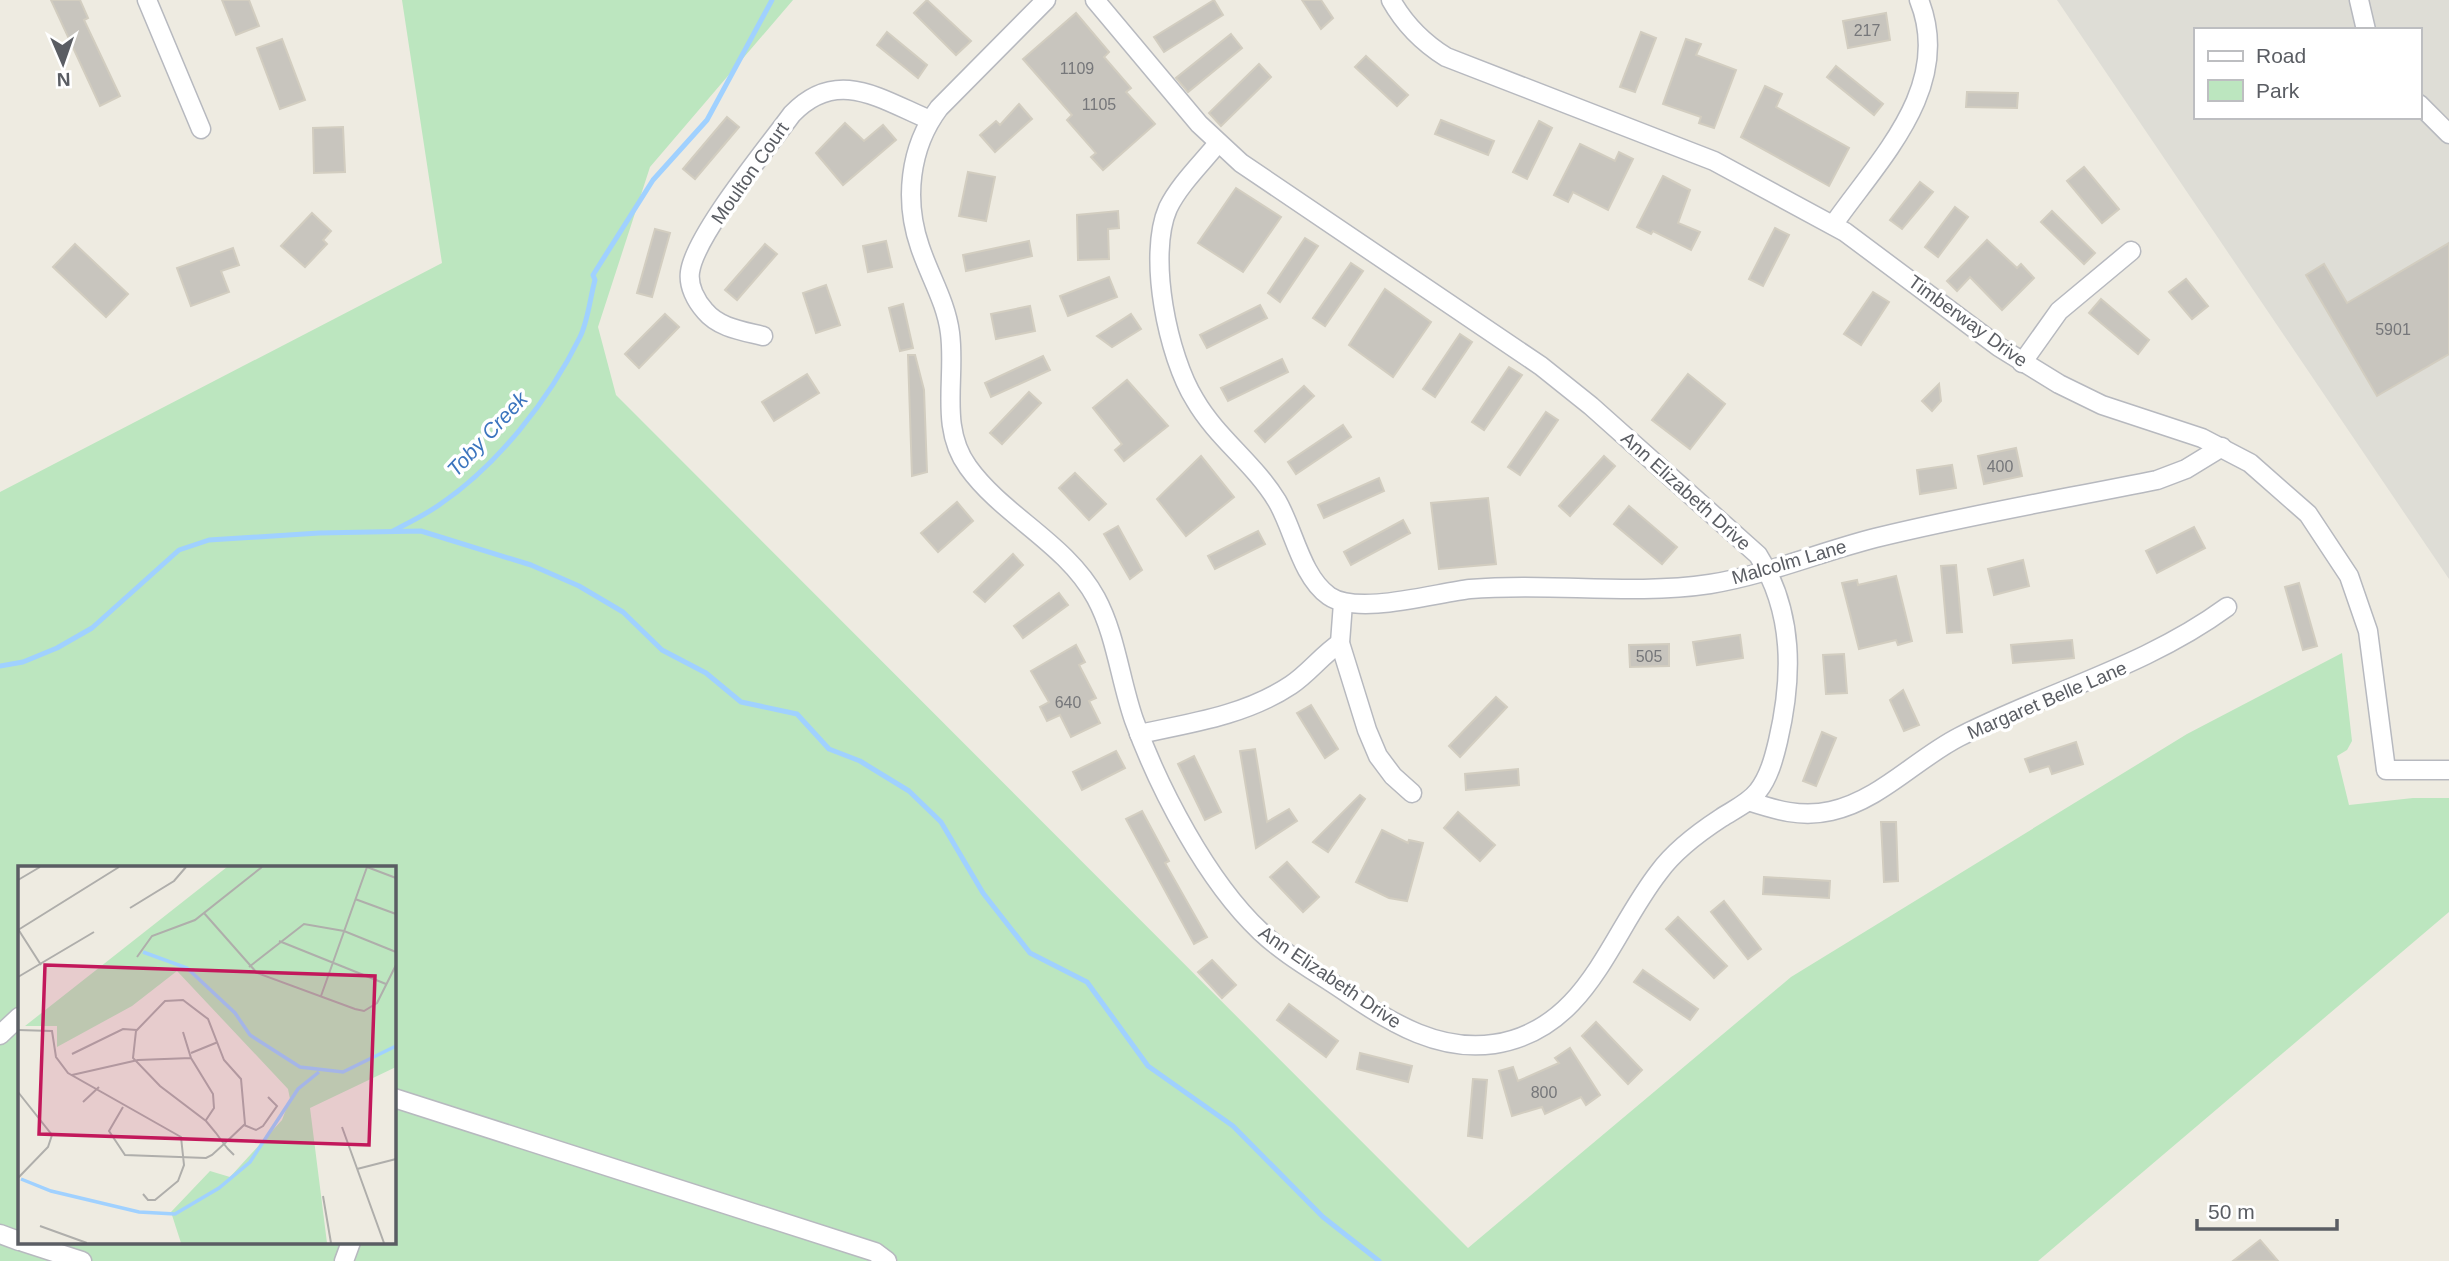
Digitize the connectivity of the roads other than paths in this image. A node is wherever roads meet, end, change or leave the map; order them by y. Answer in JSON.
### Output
{"nodes":[{"id":1,"x":147,"y":0,"type":"edge"},
{"id":2,"x":1046,"y":0,"type":"edge"},
{"id":3,"x":1095,"y":0,"type":"edge"},
{"id":4,"x":1391,"y":0,"type":"edge"},
{"id":5,"x":1919,"y":0,"type":"edge"},
{"id":6,"x":2359,"y":0,"type":"edge"},
{"id":7,"x":2366,"y":28,"type":"edge"},
{"id":8,"x":2421,"y":106,"type":"edge"},
{"id":9,"x":930,"y":120,"type":"junction"},
{"id":10,"x":201,"y":129,"type":"dead end"},
{"id":11,"x":2449,"y":134,"type":"edge"},
{"id":12,"x":1218,"y":143,"type":"junction"},
{"id":13,"x":1833,"y":225,"type":"junction"},
{"id":14,"x":2131,"y":251,"type":"dead end"},
{"id":15,"x":763,"y":336,"type":"dead end"},
{"id":16,"x":2022,"y":363,"type":"junction"},
{"id":17,"x":2221,"y":447,"type":"junction"},
{"id":18,"x":1767,"y":569,"type":"junction"},
{"id":19,"x":1343,"y":603,"type":"junction"},
{"id":20,"x":2227,"y":607,"type":"dead end"},
{"id":21,"x":1340,"y":643,"type":"junction"},
{"id":22,"x":1139,"y":734,"type":"junction"},
{"id":23,"x":2449,"y":770,"type":"edge"},
{"id":24,"x":1412,"y":793,"type":"dead end"},
{"id":25,"x":1748,"y":801,"type":"junction"},
{"id":26,"x":18,"y":1018,"type":"edge"},
{"id":27,"x":0,"y":1035,"type":"edge"},
{"id":28,"x":396,"y":1101,"type":"edge"},
{"id":29,"x":0,"y":1234,"type":"edge"},
{"id":30,"x":18,"y":1240,"type":"edge"},
{"id":31,"x":30,"y":1244,"type":"edge"},
{"id":32,"x":350,"y":1244,"type":"edge"},
{"id":33,"x":82,"y":1261,"type":"edge"},
{"id":34,"x":344,"y":1261,"type":"edge"},
{"id":35,"x":887,"y":1261,"type":"edge"}],
"edges":[{"from":1,"to":10,"type":"street"},
{"from":2,"to":9,"type":"street","name":"Ann Elizabeth Drive"},
{"from":3,"to":12,"type":"street","name":"Ann Elizabeth Drive"},
{"from":4,"to":13,"type":"street","name":"Timberway Drive"},
{"from":5,"to":13,"type":"street"},
{"from":6,"to":7,"type":"street"},
{"from":8,"to":11,"type":"street"},
{"from":9,"to":15,"type":"street","name":"Moulton Court"},
{"from":9,"to":22,"type":"street","name":"Ann Elizabeth Drive"},
{"from":12,"to":18,"type":"street","name":"Ann Elizabeth Drive"},
{"from":12,"to":19,"type":"street"},
{"from":13,"to":16,"type":"street","name":"Timberway Drive"},
{"from":14,"to":16,"type":"street"},
{"from":16,"to":17,"type":"street","name":"Timberway Drive"},
{"from":17,"to":18,"type":"street","name":"Malcolm Lane"},
{"from":17,"to":23,"type":"street","name":"Timberway Drive"},
{"from":18,"to":19,"type":"street","name":"Malcolm Lane"},
{"from":18,"to":25,"type":"street","name":"Ann Elizabeth Drive"},
{"from":19,"to":21,"type":"street"},
{"from":20,"to":25,"type":"street","name":"Margaret Belle Lane"},
{"from":21,"to":22,"type":"street"},
{"from":21,"to":24,"type":"street"},
{"from":22,"to":25,"type":"street","name":"Ann Elizabeth Drive"},
{"from":26,"to":27,"type":"street"},
{"from":28,"to":35,"type":"street"},
{"from":29,"to":30,"type":"street"},
{"from":31,"to":33,"type":"street"},
{"from":32,"to":34,"type":"street"}]}
